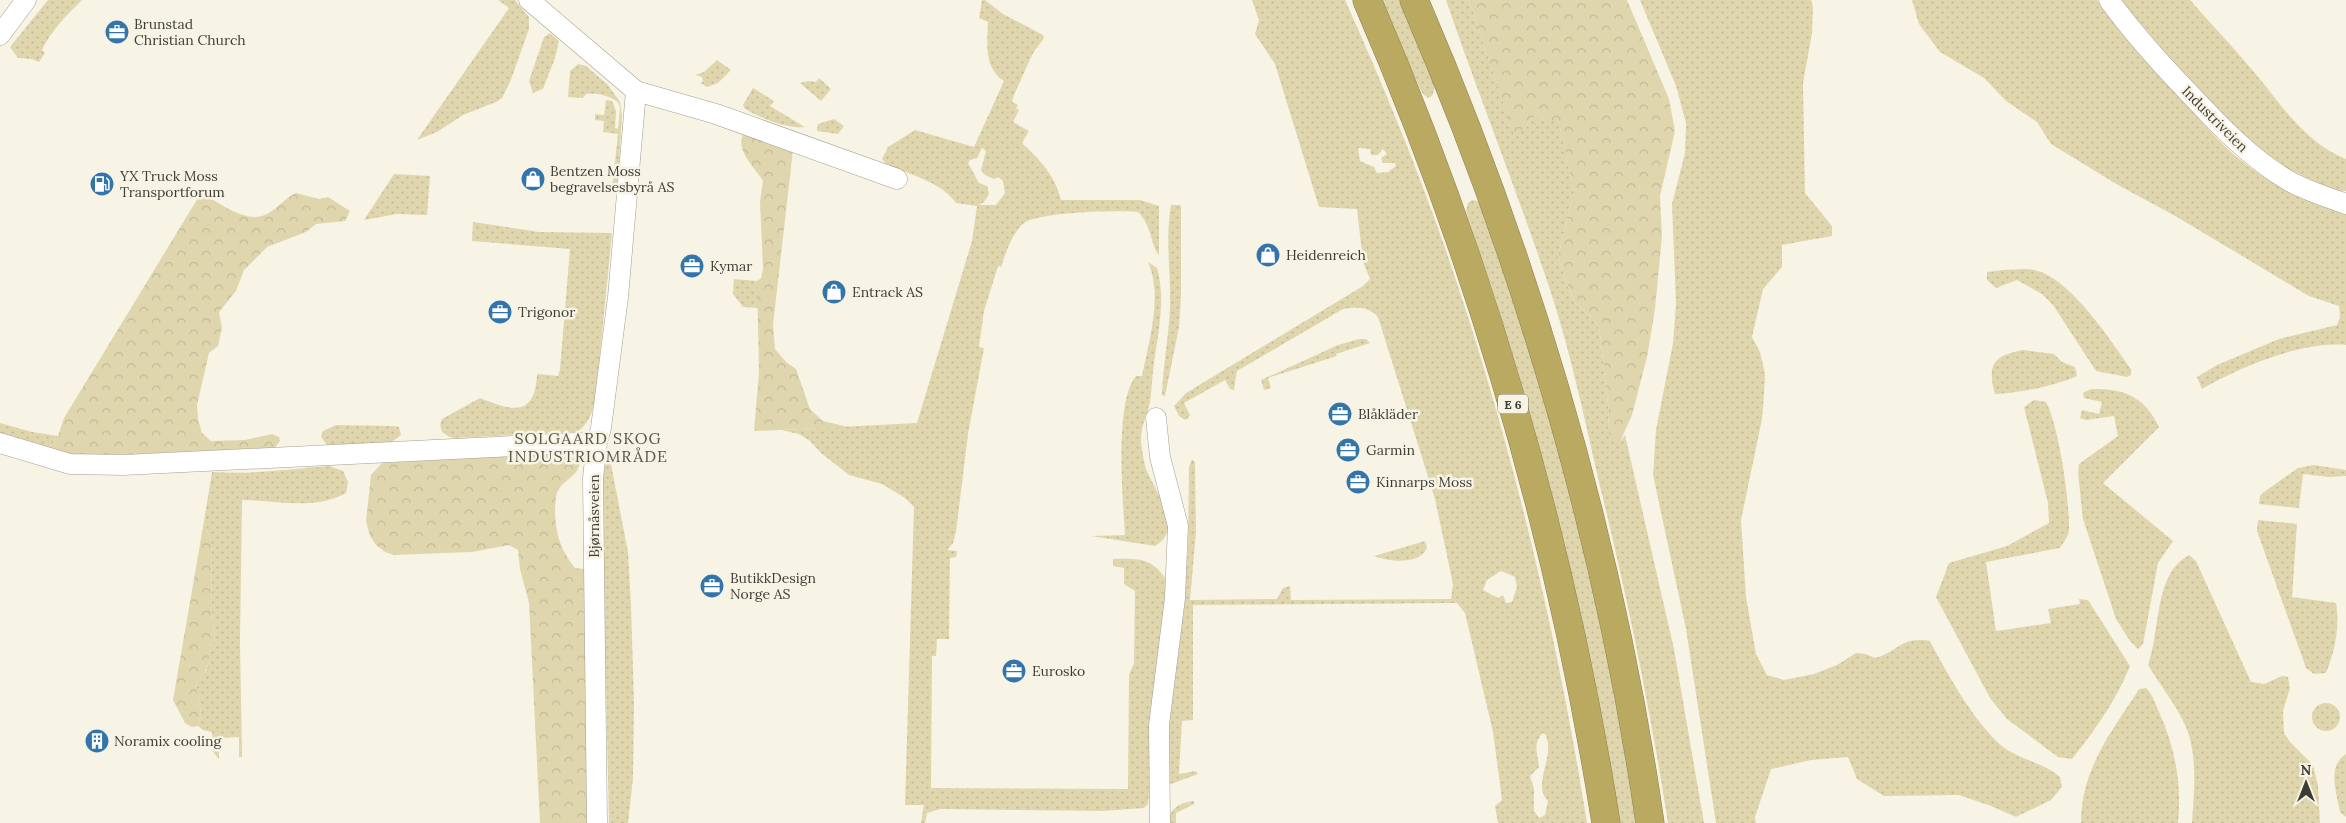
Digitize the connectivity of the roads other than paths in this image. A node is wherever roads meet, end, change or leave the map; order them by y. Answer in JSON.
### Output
{"nodes":[{"id":1,"x":26,"y":0,"type":"edge"},
{"id":2,"x":529,"y":0,"type":"edge"},
{"id":3,"x":1367,"y":0,"type":"edge"},
{"id":4,"x":1414,"y":0,"type":"edge"},
{"id":5,"x":1434,"y":0,"type":"edge"},
{"id":6,"x":2109,"y":0,"type":"edge"},
{"id":7,"x":0,"y":35,"type":"edge"},
{"id":8,"x":636,"y":91,"type":"junction"},
{"id":9,"x":1456,"y":101,"type":"junction"},
{"id":10,"x":897,"y":178,"type":"dead end"},
{"id":11,"x":2346,"y":204,"type":"edge"},
{"id":12,"x":1156,"y":418,"type":"dead end"},
{"id":13,"x":597,"y":442,"type":"junction"},
{"id":14,"x":0,"y":443,"type":"edge"},
{"id":15,"x":597,"y":823,"type":"edge"},
{"id":16,"x":1160,"y":823,"type":"edge"},
{"id":17,"x":1606,"y":823,"type":"edge"},
{"id":18,"x":1650,"y":823,"type":"edge"}],
"edges":[{"from":1,"to":7,"type":"street"},
{"from":2,"to":8,"type":"street"},
{"from":3,"to":17,"type":"highway","number":"E 6"},
{"from":4,"to":9,"type":"highway"},
{"from":5,"to":9,"type":"highway"},
{"from":6,"to":11,"type":"street","name":"Industriveien"},
{"from":8,"to":10,"type":"street"},
{"from":8,"to":13,"type":"street","name":"Bjørnåsveien"},
{"from":9,"to":18,"type":"highway"},
{"from":12,"to":16,"type":"street"},
{"from":13,"to":14,"type":"street"},
{"from":13,"to":15,"type":"street","name":"Bjørnåsveien"}]}
